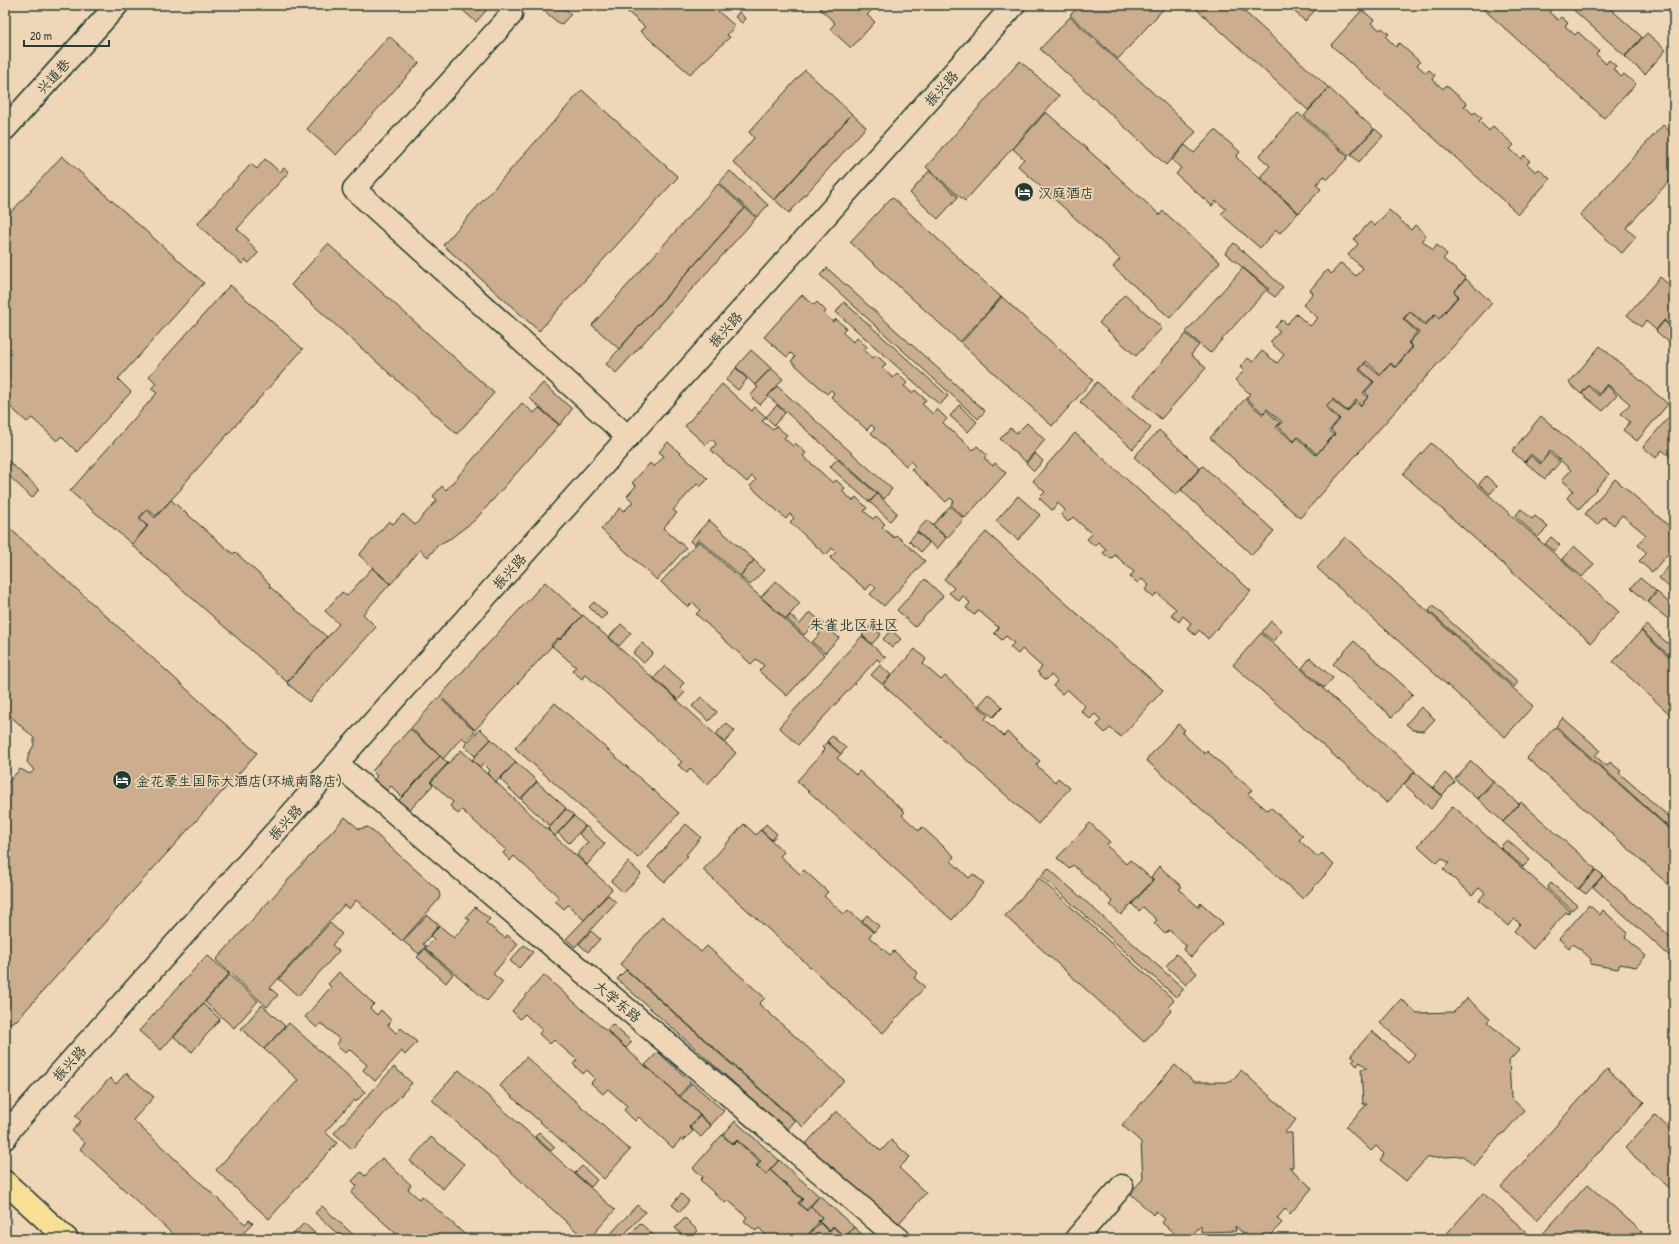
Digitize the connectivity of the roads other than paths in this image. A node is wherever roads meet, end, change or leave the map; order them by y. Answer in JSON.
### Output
{"nodes":[{"id":1,"x":117,"y":5,"type":"edge"},
{"id":2,"x":1014,"y":5,"type":"edge"},
{"id":3,"x":511,"y":14,"type":"dead end"},
{"id":4,"x":5,"y":129,"type":"edge"},
{"id":5,"x":628,"y":437,"type":"junction"},
{"id":6,"x":337,"y":764,"type":"junction"},
{"id":7,"x":5,"y":1138,"type":"edge"},
{"id":8,"x":5,"y":1182,"type":"edge"},
{"id":9,"x":1122,"y":1186,"type":"dead end"},
{"id":10,"x":68,"y":1239,"type":"edge"},
{"id":11,"x":899,"y":1239,"type":"edge"},
{"id":12,"x":1076,"y":1239,"type":"edge"}],
"edges":[{"from":1,"to":4,"type":"street","name":"兴道巷"},
{"from":2,"to":5,"type":"street","name":"振兴路"},
{"from":3,"to":5,"type":"street"},
{"from":5,"to":6,"type":"street","name":"振兴路"},
{"from":6,"to":7,"type":"street","name":"振兴路"},
{"from":6,"to":11,"type":"street","name":"大学东路"},
{"from":8,"to":10,"type":"main road"},
{"from":9,"to":12,"type":"street"}]}
